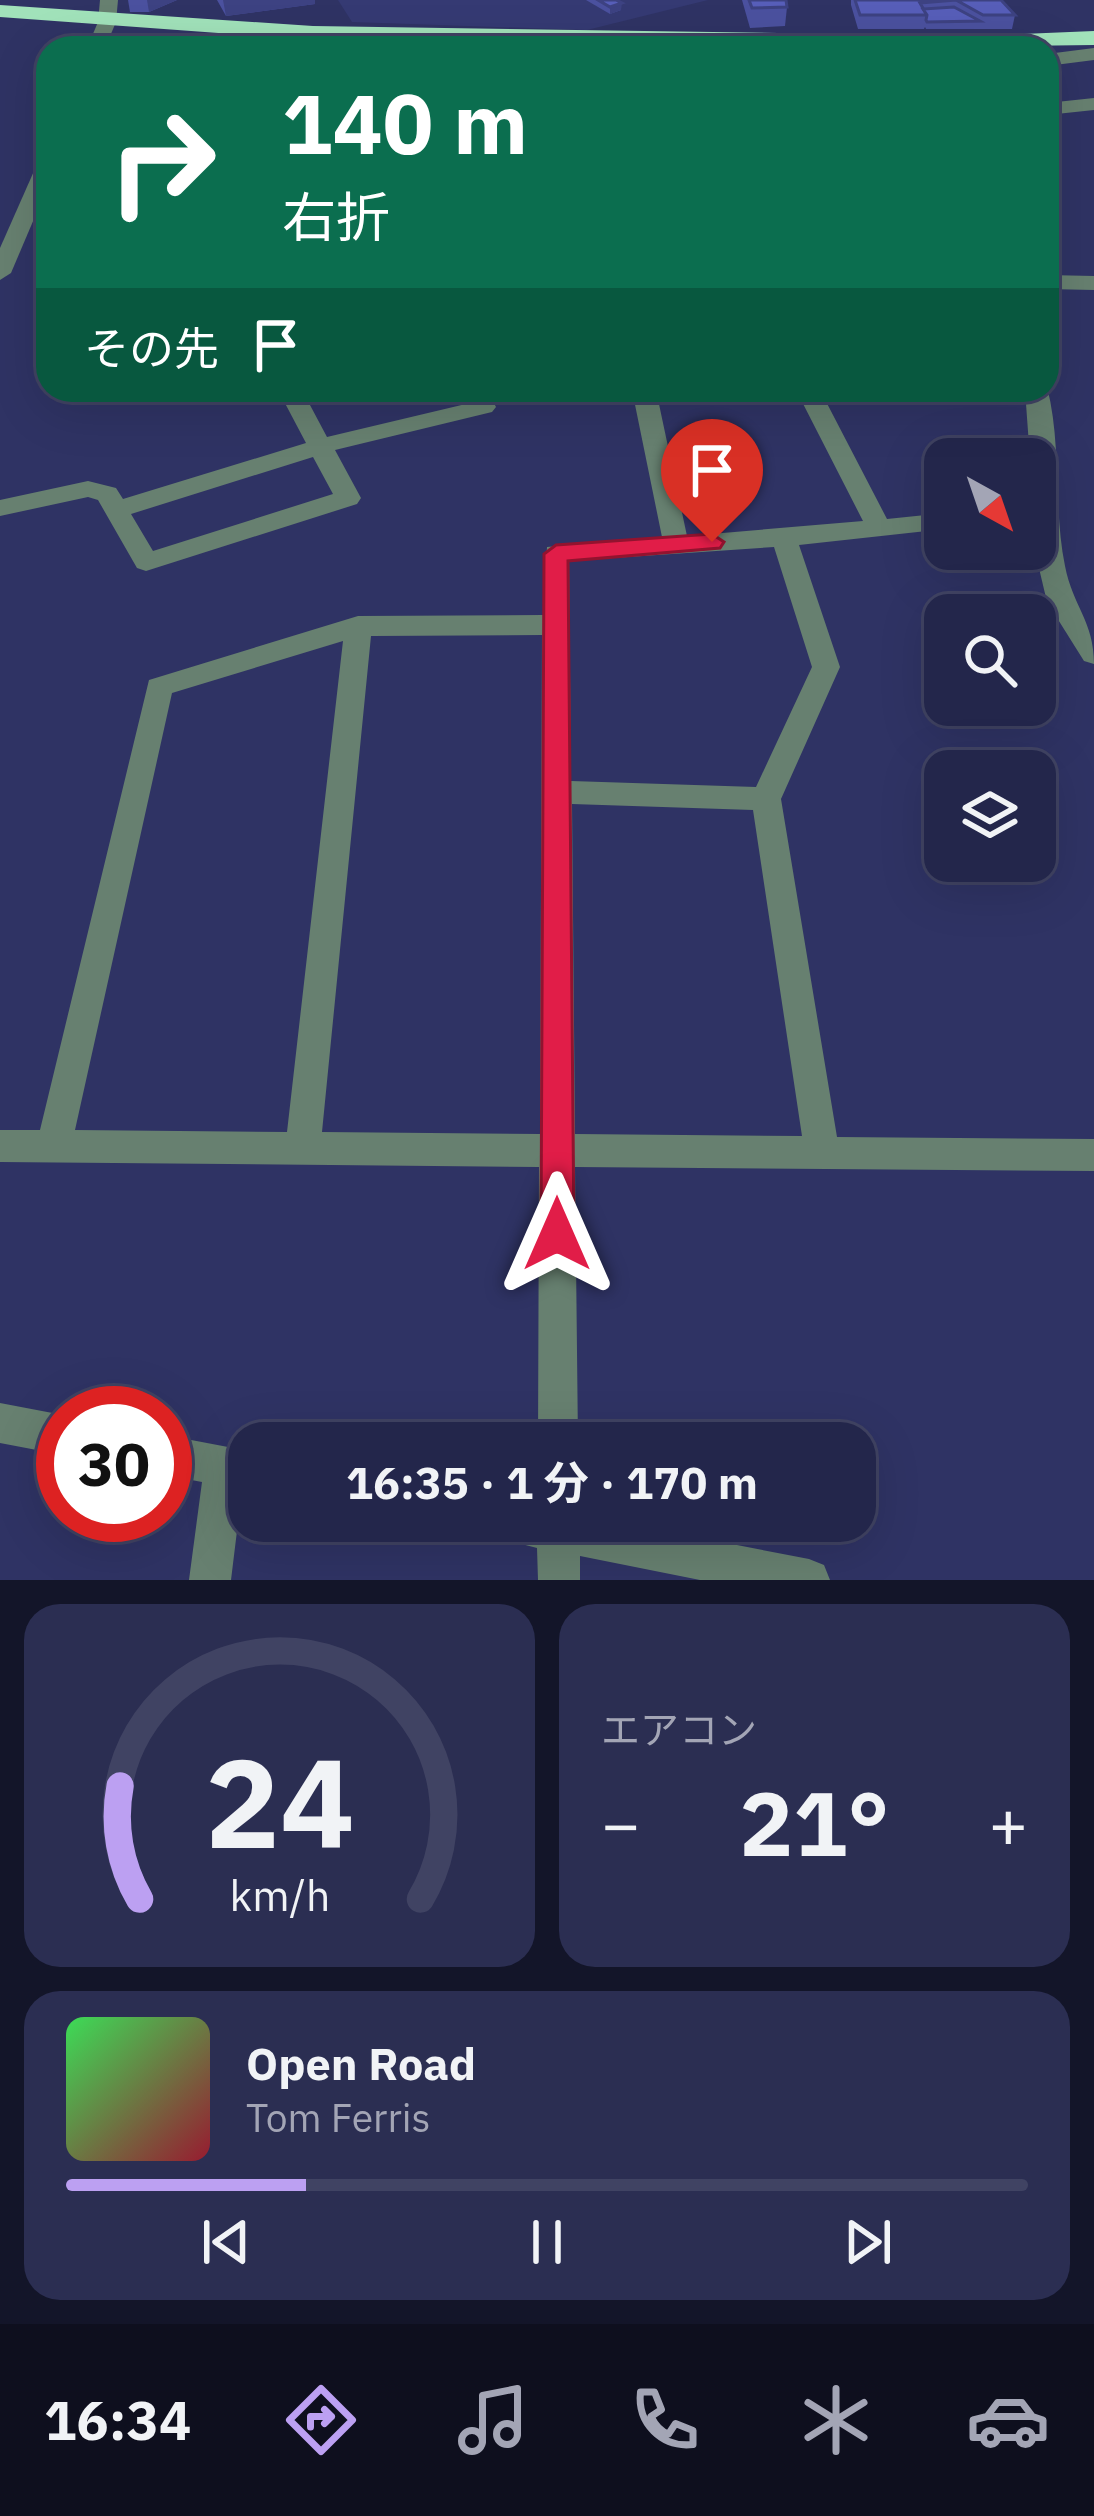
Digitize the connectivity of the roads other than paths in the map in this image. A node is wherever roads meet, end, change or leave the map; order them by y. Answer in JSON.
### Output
{"nodes":[{"id":1,"x":0,"y":11,"type":"edge"},
{"id":2,"x":108,"y":11,"type":"edge"},
{"id":3,"x":511,"y":36,"type":"edge"},
{"id":4,"x":1094,"y":38,"type":"edge"},
{"id":5,"x":1059,"y":39,"type":"edge"},
{"id":6,"x":1094,"y":54,"type":"edge"},
{"id":7,"x":1059,"y":59,"type":"edge"},
{"id":8,"x":1094,"y":104,"type":"edge"},
{"id":9,"x":1066,"y":114,"type":"edge"},
{"id":10,"x":36,"y":190,"type":"edge"},
{"id":11,"x":26,"y":214,"type":"junction"},
{"id":12,"x":0,"y":215,"type":"edge"},
{"id":13,"x":0,"y":273,"type":"edge"},
{"id":14,"x":1059,"y":282,"type":"edge"},
{"id":15,"x":1094,"y":283,"type":"edge"},
{"id":16,"x":297,"y":402,"type":"edge"},
{"id":17,"x":481,"y":402,"type":"edge"},
{"id":18,"x":646,"y":402,"type":"edge"},
{"id":19,"x":814,"y":402,"type":"edge"},
{"id":20,"x":1037,"y":402,"type":"edge"},
{"id":21,"x":1038,"y":438,"type":"edge"},
{"id":22,"x":321,"y":446,"type":"junction"},
{"id":23,"x":0,"y":508,"type":"edge"},
{"id":24,"x":116,"y":510,"type":"junction"},
{"id":25,"x":924,"y":523,"type":"edge"},
{"id":26,"x":879,"y":528,"type":"junction"},
{"id":27,"x":784,"y":538,"type":"junction"},
{"id":28,"x":676,"y":544,"type":"junction"},
{"id":29,"x":1053,"y":570,"type":"edge"},
{"id":30,"x":556,"y":625,"type":"junction"},
{"id":31,"x":358,"y":626,"type":"junction"},
{"id":32,"x":1090,"y":642,"type":"edge"},
{"id":33,"x":556,"y":793,"type":"junction"},
{"id":34,"x":766,"y":799,"type":"junction"},
{"id":35,"x":0,"y":1146,"type":"edge"},
{"id":36,"x":54,"y":1147,"type":"junction"},
{"id":37,"x":303,"y":1148,"type":"junction"},
{"id":38,"x":557,"y":1151,"type":"junction"},
{"id":39,"x":822,"y":1153,"type":"junction"},
{"id":40,"x":1094,"y":1155,"type":"edge"},
{"id":41,"x":558,"y":1422,"type":"edge"},
{"id":42,"x":0,"y":1423,"type":"edge"},
{"id":43,"x":36,"y":1430,"type":"edge"},
{"id":44,"x":192,"y":1460,"type":"edge"},
{"id":45,"x":228,"y":1467,"type":"edge"},
{"id":46,"x":228,"y":1506,"type":"edge"},
{"id":47,"x":559,"y":1542,"type":"edge"},
{"id":48,"x":633,"y":1542,"type":"edge"},
{"id":49,"x":210,"y":1580,"type":"edge"},
{"id":50,"x":559,"y":1580,"type":"edge"},
{"id":51,"x":809,"y":1580,"type":"edge"}],
"edges":[{"from":1,"to":2,"type":"highway"},
{"from":2,"to":3,"type":"highway"},
{"from":4,"to":5,"type":"highway"},
{"from":6,"to":7,"type":"street"},
{"from":8,"to":9,"type":"street"},
{"from":10,"to":11,"type":"street"},
{"from":11,"to":12,"type":"street"},
{"from":11,"to":13,"type":"street"},
{"from":14,"to":15,"type":"street"},
{"from":16,"to":22,"type":"street"},
{"from":17,"to":22,"type":"street"},
{"from":18,"to":28,"type":"street"},
{"from":19,"to":26,"type":"street"},
{"from":20,"to":21,"type":"street"},
{"from":22,"to":24,"type":"street"},
{"from":22,"to":24,"type":"street"},
{"from":23,"to":24,"type":"street"},
{"from":25,"to":26,"type":"street"},
{"from":26,"to":27,"type":"street"},
{"from":27,"to":28,"type":"street"},
{"from":27,"to":34,"type":"street"},
{"from":28,"to":30,"type":"street"},
{"from":29,"to":32,"type":"street"},
{"from":30,"to":31,"type":"street"},
{"from":30,"to":33,"type":"street"},
{"from":31,"to":36,"type":"street"},
{"from":31,"to":37,"type":"street"},
{"from":33,"to":34,"type":"street"},
{"from":33,"to":38,"type":"street"},
{"from":34,"to":39,"type":"street"},
{"from":35,"to":36,"type":"street"},
{"from":36,"to":37,"type":"street"},
{"from":37,"to":38,"type":"street"},
{"from":38,"to":39,"type":"street"},
{"from":38,"to":41,"type":"street"},
{"from":39,"to":40,"type":"street"},
{"from":42,"to":43,"type":"street"},
{"from":44,"to":45,"type":"street"},
{"from":46,"to":49,"type":"street"},
{"from":47,"to":50,"type":"street"},
{"from":48,"to":51,"type":"street"}]}
